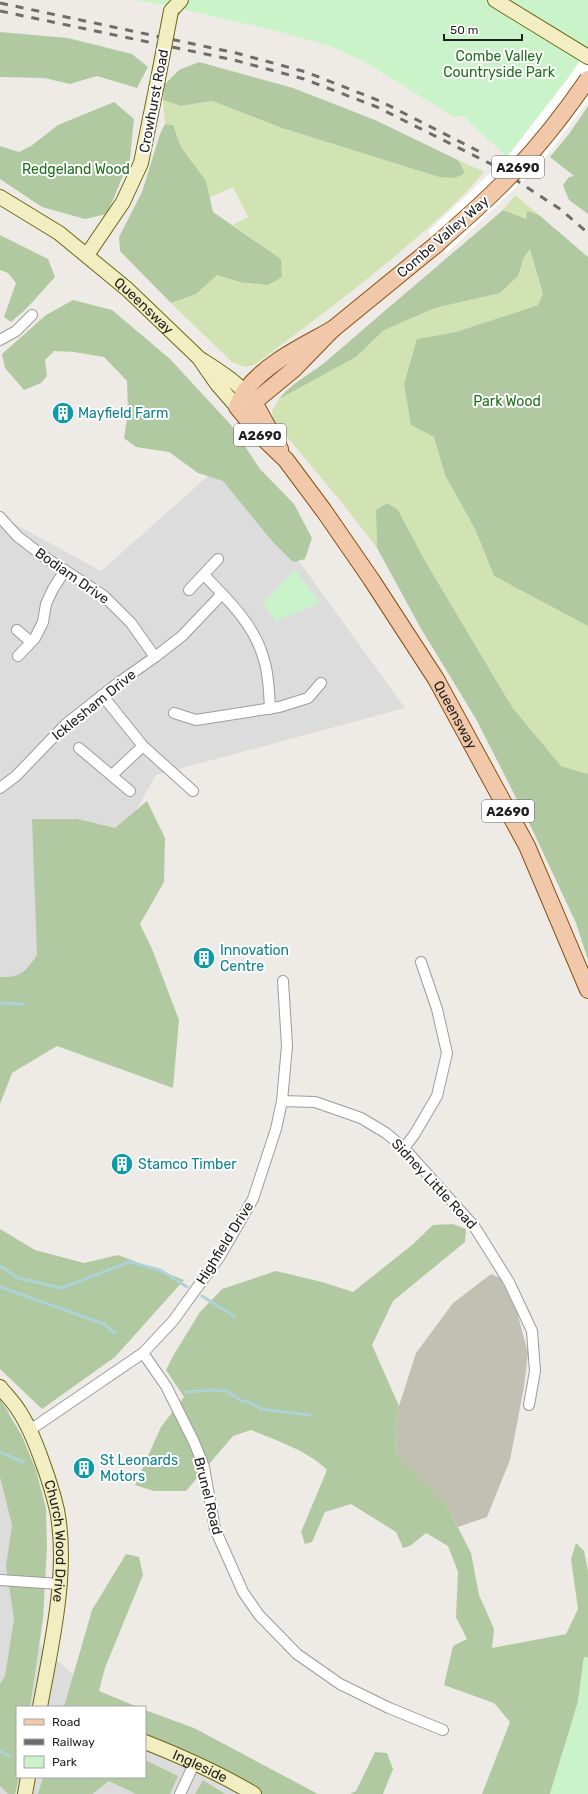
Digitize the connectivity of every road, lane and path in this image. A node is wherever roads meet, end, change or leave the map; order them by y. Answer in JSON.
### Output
{"nodes":[{"id":1,"x":181,"y":0,"type":"edge"},
{"id":2,"x":495,"y":0,"type":"edge"},
{"id":3,"x":588,"y":57,"type":"edge"},
{"id":4,"x":588,"y":78,"type":"edge"},
{"id":5,"x":0,"y":198,"type":"edge"},
{"id":6,"x":87,"y":255,"type":"junction"},
{"id":7,"x":32,"y":315,"type":"dead end"},
{"id":8,"x":0,"y":340,"type":"edge"},
{"id":9,"x":199,"y":358,"type":"junction"},
{"id":10,"x":250,"y":396,"type":"junction"},
{"id":11,"x":237,"y":407,"type":"junction"},
{"id":12,"x":286,"y":460,"type":"junction"},
{"id":13,"x":0,"y":517,"type":"edge"},
{"id":14,"x":218,"y":559,"type":"dead end"},
{"id":15,"x":65,"y":570,"type":"junction"},
{"id":16,"x":204,"y":575,"type":"junction"},
{"id":17,"x":189,"y":590,"type":"dead end"},
{"id":18,"x":222,"y":594,"type":"junction"},
{"id":19,"x":17,"y":630,"type":"dead end"},
{"id":20,"x":31,"y":642,"type":"junction"},
{"id":21,"x":18,"y":656,"type":"dead end"},
{"id":22,"x":155,"y":657,"type":"junction"},
{"id":23,"x":321,"y":683,"type":"dead end"},
{"id":24,"x":102,"y":695,"type":"junction"},
{"id":25,"x":270,"y":709,"type":"junction"},
{"id":26,"x":174,"y":713,"type":"dead end"},
{"id":27,"x":143,"y":746,"type":"junction"},
{"id":28,"x":82,"y":754,"type":"dead end"},
{"id":29,"x":112,"y":775,"type":"junction"},
{"id":30,"x":0,"y":788,"type":"edge"},
{"id":31,"x":130,"y":791,"type":"dead end"},
{"id":32,"x":193,"y":791,"type":"dead end"},
{"id":33,"x":421,"y":962,"type":"dead end"},
{"id":34,"x":283,"y":981,"type":"dead end"},
{"id":35,"x":588,"y":990,"type":"edge"},
{"id":36,"x":282,"y":1101,"type":"junction"},
{"id":37,"x":404,"y":1148,"type":"junction"},
{"id":38,"x":143,"y":1353,"type":"junction"},
{"id":39,"x":0,"y":1387,"type":"edge"},
{"id":40,"x":530,"y":1405,"type":"dead end"},
{"id":41,"x":30,"y":1430,"type":"junction"},
{"id":42,"x":0,"y":1580,"type":"edge"},
{"id":43,"x":59,"y":1584,"type":"junction"},
{"id":44,"x":40,"y":1706,"type":"edge"},
{"id":45,"x":443,"y":1730,"type":"dead end"},
{"id":46,"x":146,"y":1742,"type":"edge"},
{"id":47,"x":195,"y":1762,"type":"junction"},
{"id":48,"x":28,"y":1778,"type":"edge"},
{"id":49,"x":24,"y":1794,"type":"edge"},
{"id":50,"x":180,"y":1794,"type":"edge"},
{"id":51,"x":254,"y":1794,"type":"edge"}],
"edges":[{"from":1,"to":6,"type":"street","name":"Crowhurst Road","bridge":true},
{"from":2,"to":3,"type":"street"},
{"from":4,"to":10,"type":"main road","name":"Combe Valley Way","number":"A2690","bridge":true},
{"from":5,"to":6,"type":"street"},
{"from":6,"to":9,"type":"street","name":"Queensway"},
{"from":7,"to":8,"type":"street"},
{"from":9,"to":10,"type":"street","name":"Queensway"},
{"from":9,"to":11,"type":"street","name":"Queensway"},
{"from":10,"to":11,"type":"main road","name":"Combe Valley Way","number":"A2690"},
{"from":10,"to":12,"type":"main road","name":"Queensway","number":"A2690"},
{"from":11,"to":12,"type":"main road","name":"Queensway","number":"A2690"},
{"from":12,"to":35,"type":"main road","name":"Queensway","number":"A2690"},
{"from":13,"to":15,"type":"street","name":"Bodiam Drive"},
{"from":14,"to":16,"type":"street"},
{"from":15,"to":20,"type":"street"},
{"from":15,"to":22,"type":"street","name":"Bodiam Drive"},
{"from":16,"to":17,"type":"street"},
{"from":16,"to":18,"type":"street"},
{"from":18,"to":22,"type":"street","name":"Icklesham Drive"},
{"from":18,"to":25,"type":"street"},
{"from":19,"to":20,"type":"street"},
{"from":20,"to":21,"type":"street"},
{"from":22,"to":24,"type":"street","name":"Icklesham Drive"},
{"from":23,"to":25,"type":"street"},
{"from":24,"to":27,"type":"street"},
{"from":24,"to":30,"type":"street","name":"Icklesham Drive"},
{"from":25,"to":26,"type":"street"},
{"from":27,"to":29,"type":"street"},
{"from":27,"to":32,"type":"street"},
{"from":28,"to":29,"type":"street"},
{"from":29,"to":31,"type":"street"},
{"from":33,"to":37,"type":"street"},
{"from":34,"to":36,"type":"street","name":"Highfield Drive"},
{"from":36,"to":37,"type":"street","name":"Sidney Little Road"},
{"from":36,"to":38,"type":"street","name":"Highfield Drive"},
{"from":37,"to":40,"type":"street","name":"Sidney Little Road"},
{"from":38,"to":41,"type":"street","name":"Highfield Drive"},
{"from":38,"to":45,"type":"street","name":"Brunel Road"},
{"from":39,"to":41,"type":"street","name":"Church Wood Drive"},
{"from":41,"to":43,"type":"street","name":"Church Wood Drive"},
{"from":42,"to":43,"type":"street"},
{"from":43,"to":44,"type":"street","name":"Church Wood Drive"},
{"from":46,"to":47,"type":"street","name":"Ingleside"},
{"from":47,"to":50,"type":"street"},
{"from":47,"to":51,"type":"street","name":"Ingleside"},
{"from":48,"to":49,"type":"street"}]}
